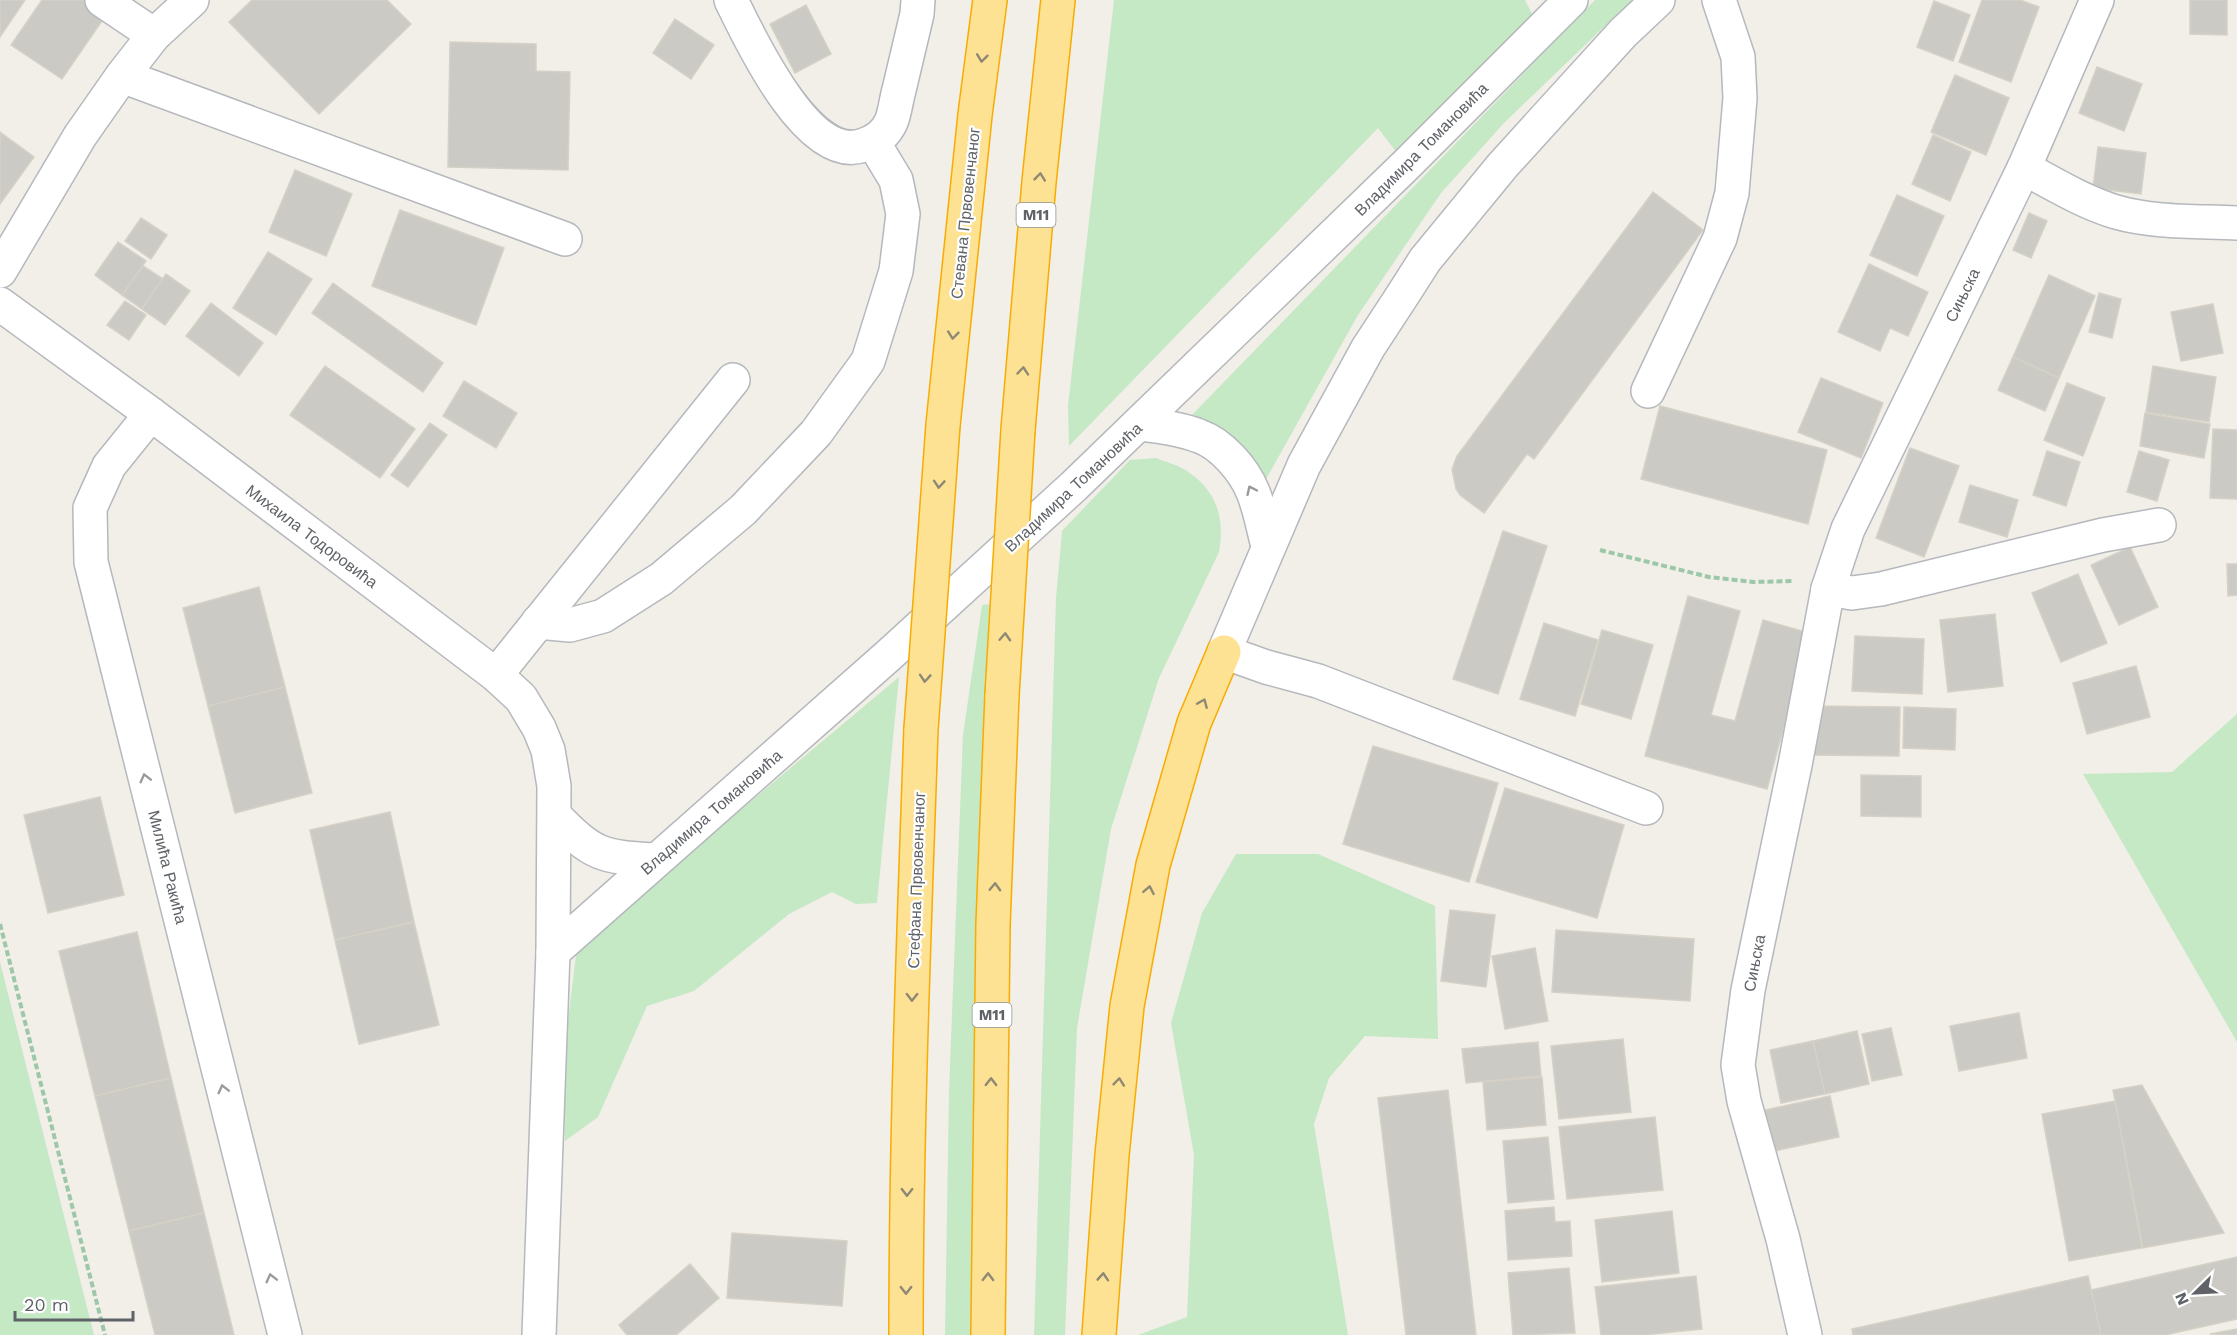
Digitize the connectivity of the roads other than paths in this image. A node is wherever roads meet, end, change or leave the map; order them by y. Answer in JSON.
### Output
{"nodes":[{"id":1,"x":102,"y":0,"type":"edge"},
{"id":2,"x":192,"y":0,"type":"edge"},
{"id":3,"x":731,"y":0,"type":"edge"},
{"id":4,"x":918,"y":0,"type":"edge"},
{"id":5,"x":990,"y":0,"type":"edge"},
{"id":6,"x":1058,"y":0,"type":"edge"},
{"id":7,"x":1571,"y":0,"type":"edge"},
{"id":8,"x":1658,"y":0,"type":"edge"},
{"id":9,"x":1719,"y":0,"type":"edge"},
{"id":10,"x":2097,"y":0,"type":"edge"},
{"id":11,"x":154,"y":35,"type":"junction"},
{"id":12,"x":122,"y":76,"type":"junction"},
{"id":13,"x":873,"y":142,"type":"junction"},
{"id":14,"x":2024,"y":168,"type":"junction"},
{"id":15,"x":2237,"y":223,"type":"edge"},
{"id":16,"x":565,"y":239,"type":"dead end"},
{"id":17,"x":0,"y":271,"type":"edge"},
{"id":18,"x":0,"y":304,"type":"edge"},
{"id":19,"x":733,"y":380,"type":"dead end"},
{"id":20,"x":1648,"y":391,"type":"dead end"},
{"id":21,"x":151,"y":414,"type":"junction"},
{"id":22,"x":1140,"y":424,"type":"junction"},
{"id":23,"x":943,"y":425,"type":"joint"},
{"id":24,"x":2158,"y":525,"type":"dead end"},
{"id":25,"x":1268,"y":546,"type":"junction"},
{"id":26,"x":1829,"y":581,"type":"junction"},
{"id":27,"x":538,"y":622,"type":"junction"},
{"id":28,"x":1224,"y":652,"type":"junction"},
{"id":29,"x":496,"y":675,"type":"junction"},
{"id":30,"x":1646,"y":808,"type":"dead end"},
{"id":31,"x":555,"y":816,"type":"junction"},
{"id":32,"x":655,"y":860,"type":"junction"},
{"id":33,"x":553,"y":952,"type":"junction"},
{"id":34,"x":285,"y":1335,"type":"edge"},
{"id":35,"x":539,"y":1335,"type":"edge"},
{"id":36,"x":906,"y":1335,"type":"edge"},
{"id":37,"x":988,"y":1335,"type":"edge"},
{"id":38,"x":1099,"y":1335,"type":"edge"},
{"id":39,"x":1805,"y":1335,"type":"edge"}],
"edges":[{"from":1,"to":11,"type":"street"},
{"from":2,"to":11,"type":"street"},
{"from":3,"to":13,"type":"street"},
{"from":4,"to":13,"type":"street"},
{"from":5,"to":23,"type":"highway","name":"Стевана Првовенчаног","one_way":true},
{"from":37,"to":6,"type":"highway","number":"M11","one_way":true,"bridge":true},
{"from":7,"to":22,"type":"street","name":"Владимира Томановића"},
{"from":8,"to":25,"type":"street"},
{"from":9,"to":20,"type":"street"},
{"from":10,"to":14,"type":"street","name":"Сињска"},
{"from":11,"to":12,"type":"street"},
{"from":12,"to":16,"type":"street"},
{"from":12,"to":17,"type":"street"},
{"from":13,"to":27,"type":"street"},
{"from":14,"to":15,"type":"street"},
{"from":14,"to":26,"type":"street","name":"Сињска"},
{"from":18,"to":21,"type":"street","name":"Михаила Тодоровића"},
{"from":19,"to":27,"type":"street"},
{"from":21,"to":29,"type":"street","name":"Михаила Тодоровића"},
{"from":34,"to":21,"type":"street","name":"Милића Ракића","one_way":true},
{"from":25,"to":22,"type":"street","one_way":true},
{"from":22,"to":32,"type":"street","name":"Владимира Томановића"},
{"from":23,"to":36,"type":"highway","name":"Стефана Првовенчаног","one_way":true,"bridge":true},
{"from":24,"to":26,"type":"street"},
{"from":25,"to":28,"type":"street"},
{"from":26,"to":39,"type":"street","name":"Сињска"},
{"from":27,"to":29,"type":"street"},
{"from":28,"to":30,"type":"street"},
{"from":38,"to":28,"type":"highway","one_way":true},
{"from":29,"to":31,"type":"street","name":"Михаила Тодоровића"},
{"from":31,"to":32,"type":"street"},
{"from":31,"to":33,"type":"street"},
{"from":32,"to":33,"type":"street","name":"Владимира Томановића"},
{"from":33,"to":35,"type":"street"}]}
